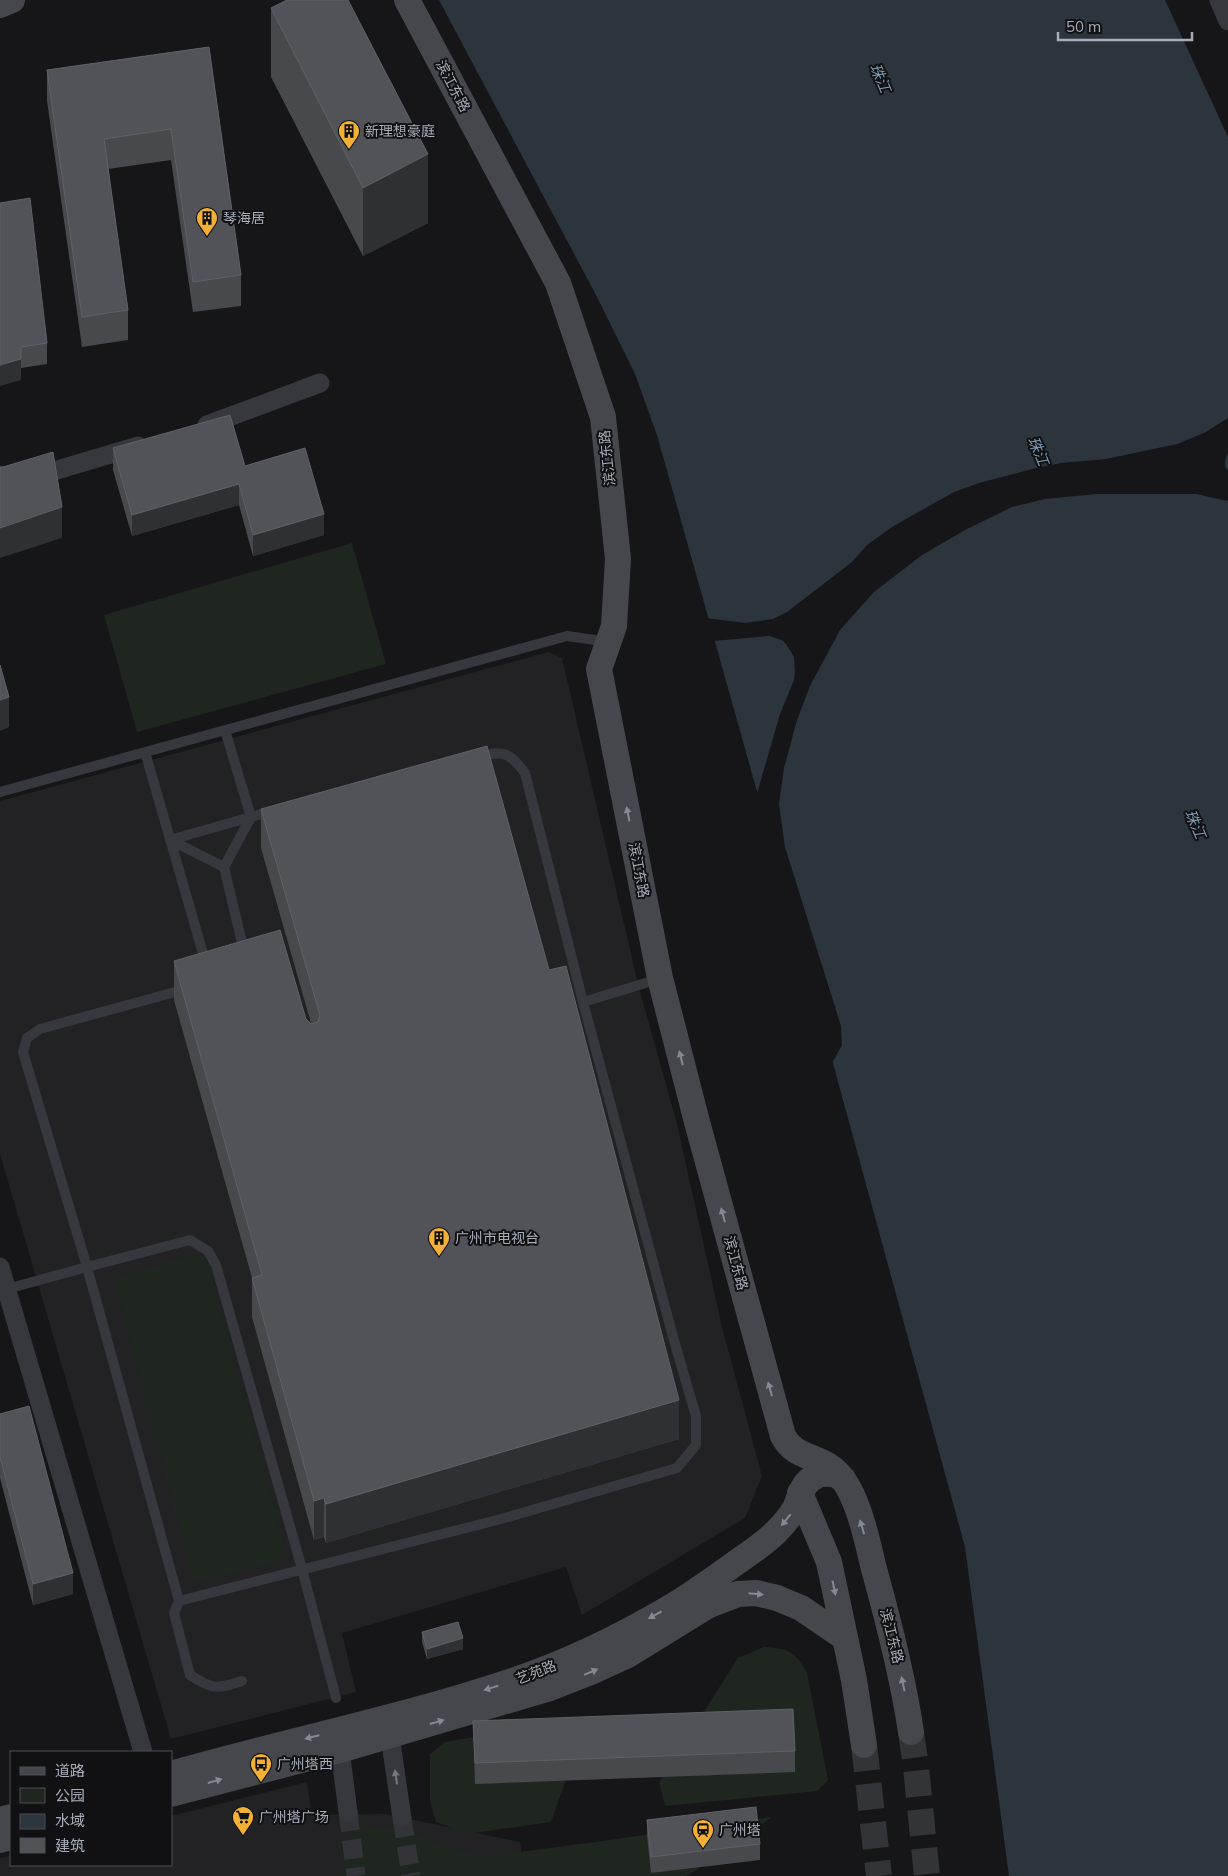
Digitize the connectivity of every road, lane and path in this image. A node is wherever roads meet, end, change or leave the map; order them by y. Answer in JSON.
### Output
{"nodes":[{"id":1,"x":12,"y":0,"type":"edge"},
{"id":2,"x":406,"y":0,"type":"edge"},
{"id":3,"x":1219,"y":0,"type":"edge"},
{"id":4,"x":0,"y":5,"type":"edge"},
{"id":5,"x":1228,"y":21,"type":"edge"},
{"id":6,"x":320,"y":383,"type":"dead end"},
{"id":7,"x":192,"y":429,"type":"edge"},
{"id":8,"x":156,"y":440,"type":"edge"},
{"id":9,"x":0,"y":487,"type":"edge"},
{"id":10,"x":607,"y":645,"type":"junction"},
{"id":11,"x":225,"y":730,"type":"junction"},
{"id":12,"x":145,"y":752,"type":"junction"},
{"id":13,"x":470,"y":759,"type":"edge"},
{"id":14,"x":0,"y":792,"type":"edge"},
{"id":15,"x":288,"y":807,"type":"edge"},
{"id":16,"x":251,"y":818,"type":"junction"},
{"id":17,"x":170,"y":840,"type":"junction"},
{"id":18,"x":224,"y":867,"type":"junction"},
{"id":19,"x":243,"y":947,"type":"edge"},
{"id":20,"x":209,"y":972,"type":"edge"},
{"id":21,"x":660,"y":978,"type":"junction"},
{"id":22,"x":192,"y":987,"type":"edge"},
{"id":23,"x":583,"y":1002,"type":"junction"},
{"id":24,"x":0,"y":1267,"type":"edge"},
{"id":25,"x":87,"y":1267,"type":"junction"},
{"id":26,"x":7,"y":1289,"type":"junction"},
{"id":27,"x":843,"y":1479,"type":"junction"},
{"id":28,"x":800,"y":1493,"type":"junction"},
{"id":29,"x":302,"y":1569,"type":"junction"},
{"id":30,"x":179,"y":1601,"type":"junction"},
{"id":31,"x":845,"y":1638,"type":"junction"},
{"id":32,"x":242,"y":1681,"type":"dead end"},
{"id":33,"x":336,"y":1698,"type":"dead end"},
{"id":34,"x":359,"y":1725,"type":"junction"},
{"id":35,"x":911,"y":1732,"type":"tunnel mouth"},
{"id":36,"x":390,"y":1736,"type":"junction"},
{"id":37,"x":864,"y":1745,"type":"tunnel mouth"},
{"id":38,"x":340,"y":1750,"type":"junction"},
{"id":39,"x":143,"y":1751,"type":"edge"},
{"id":40,"x":172,"y":1774,"type":"edge"},
{"id":41,"x":172,"y":1794,"type":"edge"},
{"id":42,"x":348,"y":1812,"type":"tunnel mouth"},
{"id":43,"x":402,"y":1818,"type":"tunnel mouth"}],
"edges":[{"from":1,"to":4,"type":"street"},
{"from":2,"to":10,"type":"street","name":"滨江东路"},
{"from":3,"to":5,"type":"street"},
{"from":6,"to":7,"type":"street"},
{"from":8,"to":9,"type":"street"},
{"from":10,"to":11,"type":"lane"},
{"from":21,"to":10,"type":"street","name":"滨江东路","one_way":true},
{"from":11,"to":12,"type":"lane"},
{"from":11,"to":16,"type":"lane"},
{"from":12,"to":14,"type":"lane"},
{"from":12,"to":17,"type":"lane"},
{"from":13,"to":23,"type":"lane"},
{"from":15,"to":16,"type":"lane"},
{"from":16,"to":17,"type":"lane"},
{"from":16,"to":18,"type":"lane"},
{"from":17,"to":18,"type":"lane"},
{"from":17,"to":20,"type":"lane"},
{"from":18,"to":19,"type":"lane"},
{"from":21,"to":23,"type":"lane"},
{"from":27,"to":21,"type":"street","name":"滨江东路","one_way":true},
{"from":22,"to":25,"type":"lane"},
{"from":23,"to":29,"type":"lane"},
{"from":24,"to":26,"type":"street"},
{"from":25,"to":26,"type":"lane"},
{"from":25,"to":29,"type":"lane"},
{"from":25,"to":30,"type":"lane"},
{"from":26,"to":39,"type":"street"},
{"from":27,"to":28,"type":"street","name":"艺苑路"},
{"from":35,"to":27,"type":"street","name":"滨江东路","one_way":true},
{"from":28,"to":31,"type":"street","one_way":true},
{"from":28,"to":34,"type":"street","name":"艺苑路","one_way":true},
{"from":29,"to":30,"type":"lane"},
{"from":29,"to":33,"type":"lane"},
{"from":30,"to":32,"type":"lane"},
{"from":36,"to":31,"type":"street","name":"艺苑路","one_way":true},
{"from":31,"to":37,"type":"street"},
{"from":34,"to":36,"type":"street"},
{"from":34,"to":38,"type":"street"},
{"from":34,"to":40,"type":"street","name":"艺苑路","one_way":true},
{"from":36,"to":38,"type":"street","name":"艺苑路"},
{"from":43,"to":36,"type":"street","one_way":true},
{"from":41,"to":38,"type":"street","name":"艺苑路","one_way":true},
{"from":38,"to":42,"type":"street"}]}
